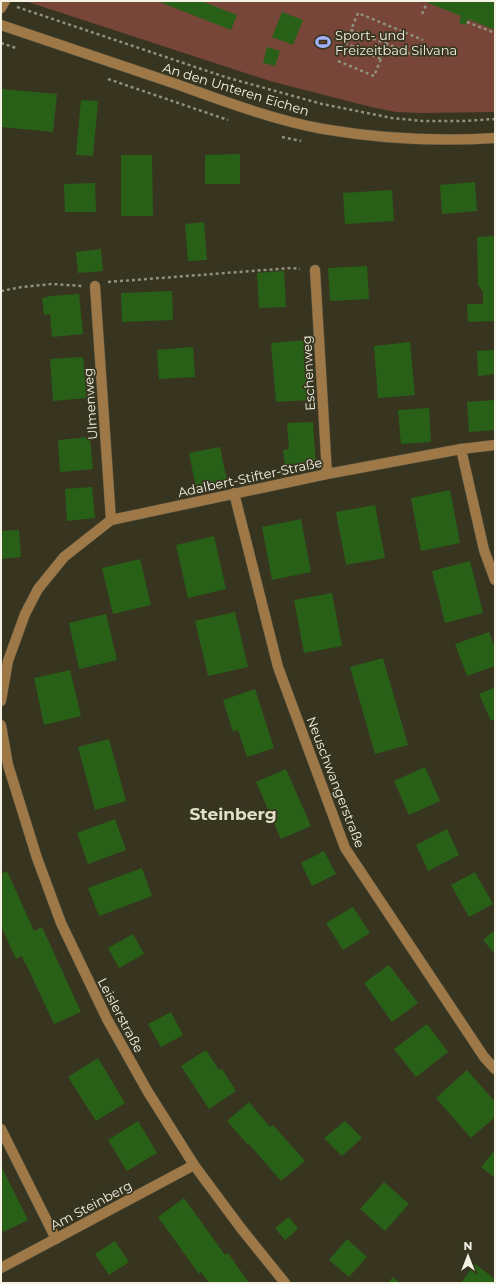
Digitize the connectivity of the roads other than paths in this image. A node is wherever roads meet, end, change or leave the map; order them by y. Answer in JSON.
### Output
{"nodes":[{"id":1,"x":1,"y":25,"type":"edge"},
{"id":2,"x":495,"y":138,"type":"edge"},
{"id":3,"x":315,"y":270,"type":"road end"},
{"id":4,"x":95,"y":286,"type":"road end"},
{"id":5,"x":495,"y":445,"type":"edge"},
{"id":6,"x":461,"y":449,"type":"junction"},
{"id":7,"x":327,"y":474,"type":"junction"},
{"id":8,"x":234,"y":493,"type":"junction"},
{"id":9,"x":111,"y":520,"type":"junction"},
{"id":10,"x":495,"y":580,"type":"edge"},
{"id":11,"x":1,"y":702,"type":"edge"},
{"id":12,"x":1,"y":725,"type":"edge"},
{"id":13,"x":495,"y":1069,"type":"edge"},
{"id":14,"x":1,"y":1129,"type":"edge"},
{"id":15,"x":194,"y":1165,"type":"junction"},
{"id":16,"x":56,"y":1239,"type":"junction"},
{"id":17,"x":1,"y":1268,"type":"edge"},
{"id":18,"x":285,"y":1283,"type":"edge"}],
"edges":[{"from":1,"to":2,"type":"street","name":"An den Unteren Eichen"},
{"from":3,"to":7,"type":"street","name":"Eschenweg"},
{"from":4,"to":9,"type":"street","name":"Ulmenweg"},
{"from":5,"to":6,"type":"street","name":"Adalbert-Stifter-Straße"},
{"from":6,"to":7,"type":"street","name":"Adalbert-Stifter-Straße"},
{"from":6,"to":10,"type":"street"},
{"from":7,"to":8,"type":"street","name":"Adalbert-Stifter-Straße"},
{"from":8,"to":9,"type":"street","name":"Adalbert-Stifter-Straße"},
{"from":8,"to":13,"type":"street","name":"Neuschwangerstraße"},
{"from":9,"to":11,"type":"street","name":"Adalbert-Stifter-Straße"},
{"from":12,"to":15,"type":"street","name":"Leislerstraße"},
{"from":14,"to":16,"type":"street"},
{"from":15,"to":16,"type":"street","name":"Am Steinberg"},
{"from":15,"to":18,"type":"street","name":"Leislerstraße"},
{"from":16,"to":17,"type":"street","name":"Am Steinberg"}]}
